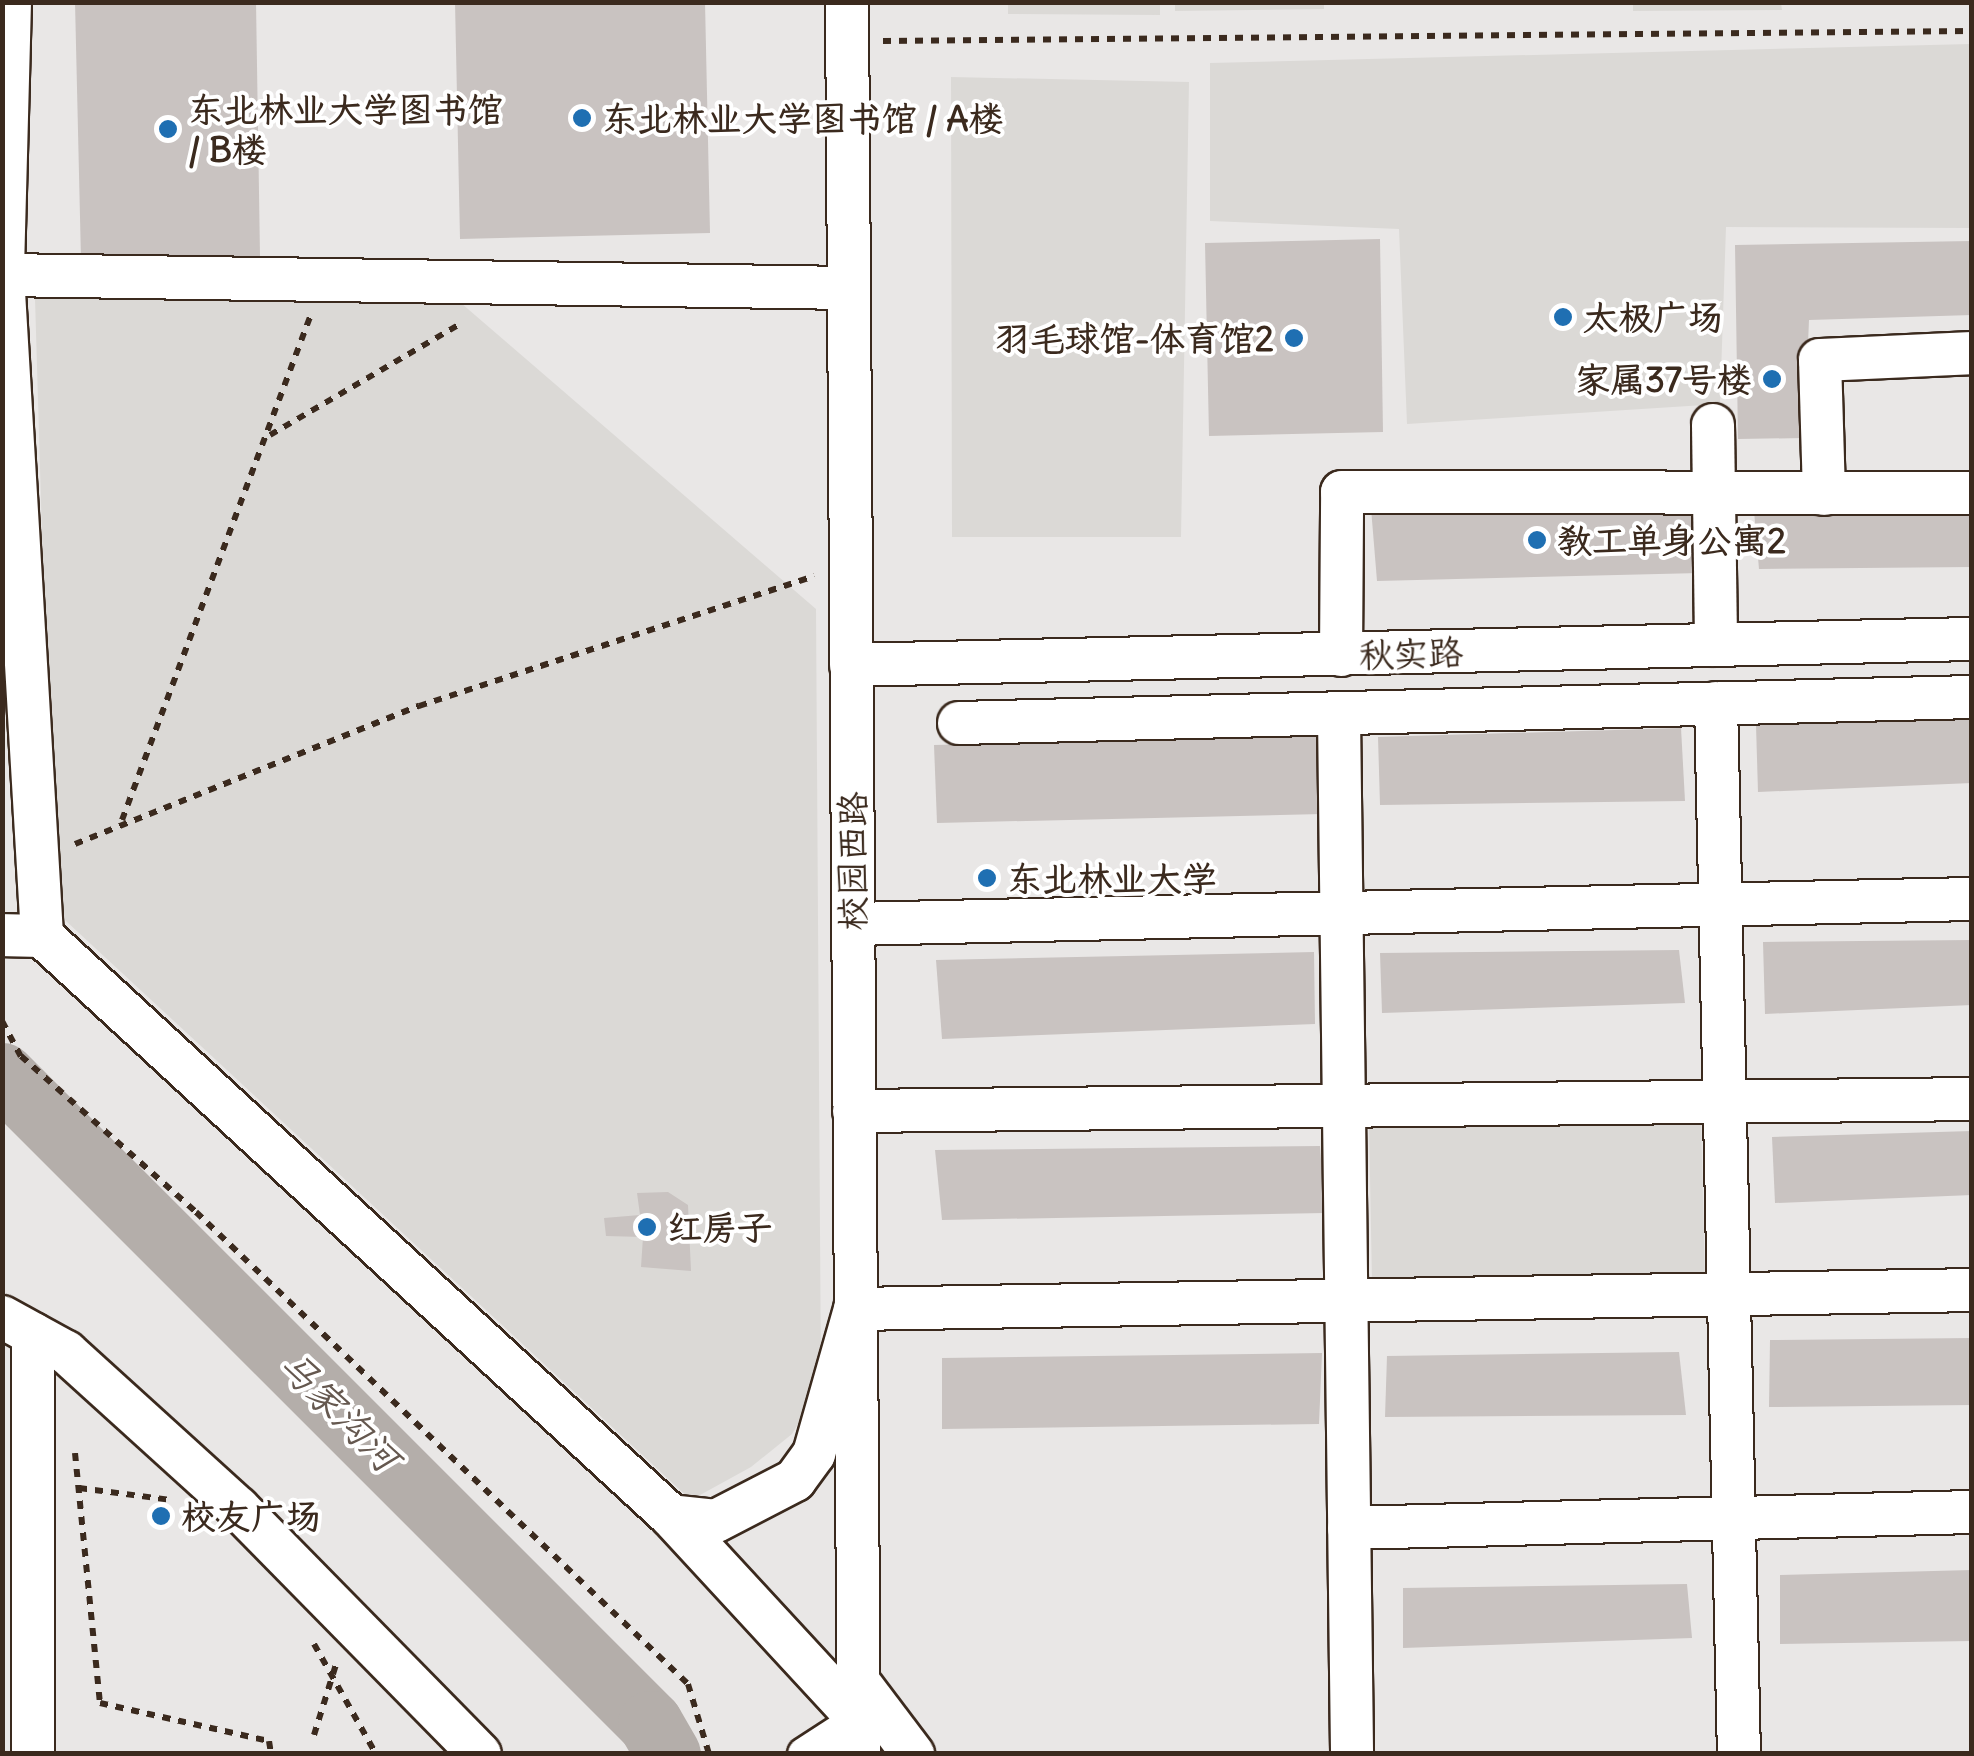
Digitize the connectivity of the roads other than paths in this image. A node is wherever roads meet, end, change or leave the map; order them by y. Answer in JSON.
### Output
{"nodes":[{"id":1,"x":10,"y":2,"type":"edge"},
{"id":2,"x":847,"y":22,"type":"edge"},
{"id":3,"x":4,"y":275,"type":"edge"},
{"id":4,"x":848,"y":288,"type":"junction"},
{"id":5,"x":1972,"y":353,"type":"edge"},
{"id":6,"x":1712,"y":424,"type":"dead end"},
{"id":7,"x":1972,"y":493,"type":"edge"},
{"id":8,"x":1824,"y":494,"type":"junction"},
{"id":9,"x":1714,"y":495,"type":"junction"},
{"id":10,"x":1972,"y":639,"type":"edge"},
{"id":11,"x":1716,"y":645,"type":"junction"},
{"id":12,"x":1340,"y":655,"type":"junction"},
{"id":13,"x":851,"y":665,"type":"junction"},
{"id":14,"x":1972,"y":697,"type":"edge"},
{"id":15,"x":1716,"y":703,"type":"junction"},
{"id":16,"x":1339,"y":716,"type":"junction"},
{"id":17,"x":959,"y":723,"type":"dead end"},
{"id":18,"x":1972,"y":898,"type":"edge"},
{"id":19,"x":1720,"y":904,"type":"junction"},
{"id":20,"x":1342,"y":913,"type":"junction"},
{"id":21,"x":853,"y":924,"type":"junction"},
{"id":22,"x":22,"y":935,"type":"edge"},
{"id":23,"x":1972,"y":1099,"type":"edge"},
{"id":24,"x":1725,"y":1102,"type":"junction"},
{"id":25,"x":1344,"y":1106,"type":"junction"},
{"id":26,"x":854,"y":1111,"type":"junction"},
{"id":27,"x":1972,"y":1290,"type":"edge"},
{"id":28,"x":1729,"y":1294,"type":"junction"},
{"id":29,"x":1346,"y":1300,"type":"junction"},
{"id":30,"x":855,"y":1309,"type":"junction"},
{"id":31,"x":18,"y":1326,"type":"edge"},
{"id":32,"x":1972,"y":1512,"type":"edge"},
{"id":33,"x":671,"y":1516,"type":"junction"},
{"id":34,"x":1734,"y":1518,"type":"junction"},
{"id":35,"x":1349,"y":1528,"type":"junction"},
{"id":36,"x":858,"y":1718,"type":"edge"},
{"id":37,"x":33,"y":1754,"type":"edge"},
{"id":38,"x":480,"y":1754,"type":"edge"},
{"id":39,"x":804,"y":1754,"type":"edge"},
{"id":40,"x":913,"y":1754,"type":"edge"},
{"id":41,"x":1352,"y":1754,"type":"edge"},
{"id":42,"x":1739,"y":1754,"type":"edge"}],
"edges":[{"from":1,"to":3,"type":"street"},
{"from":2,"to":4,"type":"street","name":"校园西路"},
{"from":3,"to":4,"type":"street"},
{"from":3,"to":22,"type":"street"},
{"from":4,"to":13,"type":"street","name":"校园西路"},
{"from":5,"to":8,"type":"street"},
{"from":6,"to":9,"type":"street"},
{"from":7,"to":8,"type":"street"},
{"from":8,"to":9,"type":"street"},
{"from":9,"to":11,"type":"street"},
{"from":9,"to":12,"type":"street"},
{"from":10,"to":11,"type":"street","name":"秋实路"},
{"from":11,"to":12,"type":"street","name":"秋实路"},
{"from":12,"to":13,"type":"street","name":"秋实路"},
{"from":13,"to":21,"type":"street","name":"校园西路"},
{"from":14,"to":15,"type":"street"},
{"from":15,"to":16,"type":"street"},
{"from":15,"to":19,"type":"street"},
{"from":16,"to":17,"type":"street"},
{"from":16,"to":20,"type":"street"},
{"from":18,"to":19,"type":"street"},
{"from":19,"to":20,"type":"street"},
{"from":19,"to":24,"type":"street"},
{"from":20,"to":21,"type":"street"},
{"from":20,"to":25,"type":"street"},
{"from":21,"to":26,"type":"street","name":"校园西路"},
{"from":22,"to":33,"type":"street"},
{"from":23,"to":24,"type":"street"},
{"from":24,"to":25,"type":"street"},
{"from":24,"to":28,"type":"street"},
{"from":25,"to":26,"type":"street"},
{"from":25,"to":29,"type":"street"},
{"from":26,"to":30,"type":"street","name":"校园西路"},
{"from":27,"to":28,"type":"street"},
{"from":28,"to":29,"type":"street"},
{"from":28,"to":34,"type":"street"},
{"from":29,"to":30,"type":"street"},
{"from":29,"to":35,"type":"street"},
{"from":30,"to":33,"type":"street"},
{"from":30,"to":36,"type":"street","name":"校园西路"},
{"from":31,"to":37,"type":"street"},
{"from":31,"to":38,"type":"street"},
{"from":32,"to":34,"type":"street"},
{"from":33,"to":36,"type":"street"},
{"from":34,"to":35,"type":"street"},
{"from":34,"to":42,"type":"street"},
{"from":35,"to":41,"type":"street"},
{"from":36,"to":39,"type":"street"},
{"from":36,"to":40,"type":"street"}]}
